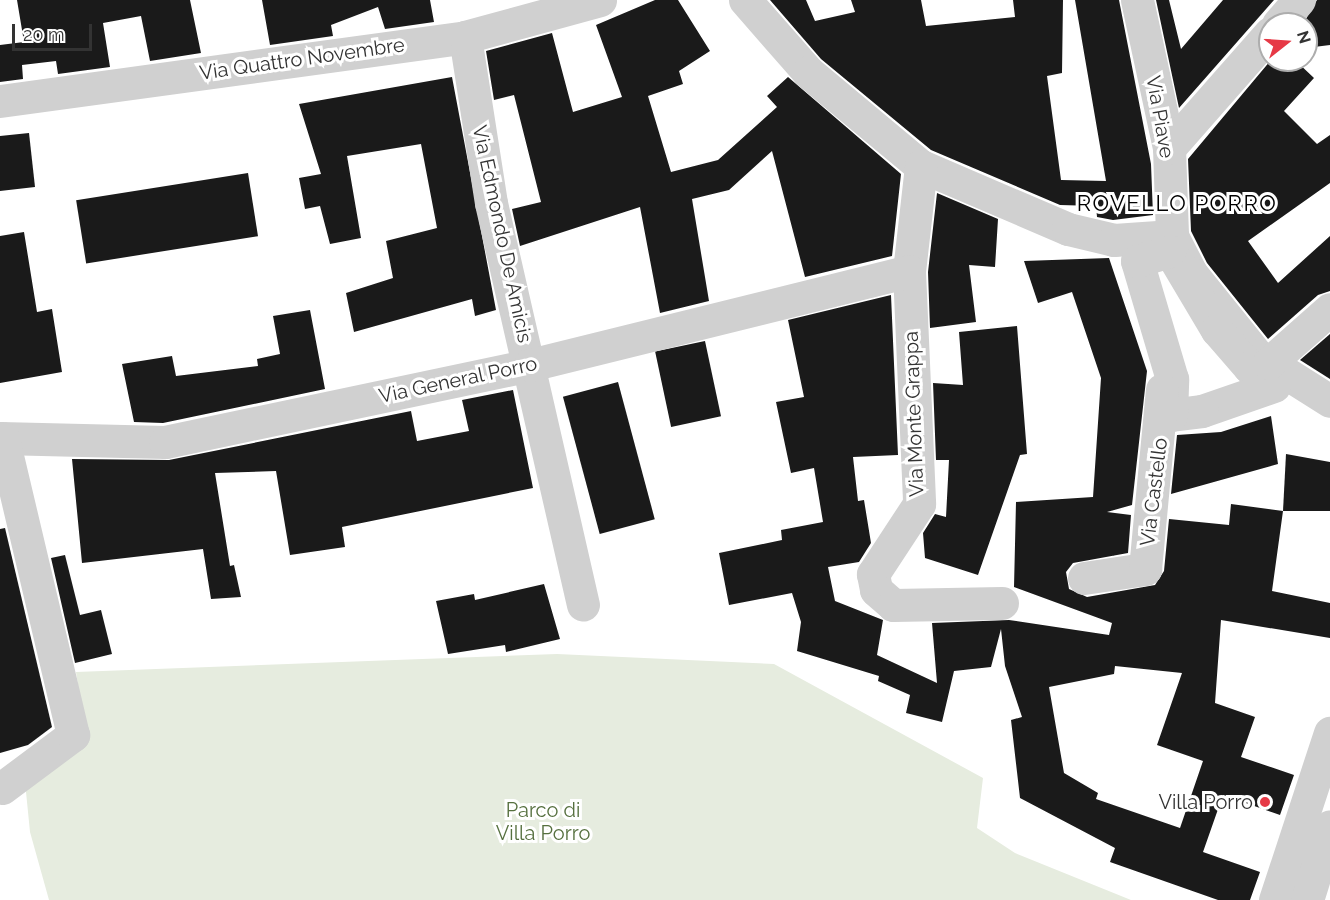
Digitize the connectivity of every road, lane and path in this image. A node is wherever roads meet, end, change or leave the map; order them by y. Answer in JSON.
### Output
{"nodes":[{"id":1,"x":600,"y":0,"type":"edge"},
{"id":2,"x":745,"y":0,"type":"edge"},
{"id":3,"x":1137,"y":0,"type":"edge"},
{"id":4,"x":1299,"y":0,"type":"edge"},
{"id":5,"x":1288,"y":12,"type":"edge"},
{"id":6,"x":465,"y":37,"type":"junction"},
{"id":7,"x":1258,"y":47,"type":"edge"},
{"id":8,"x":0,"y":101,"type":"edge"},
{"id":9,"x":1169,"y":148,"type":"junction"},
{"id":10,"x":921,"y":166,"type":"junction"},
{"id":11,"x":1114,"y":240,"type":"junction"},
{"id":12,"x":1171,"y":243,"type":"junction"},
{"id":13,"x":909,"y":271,"type":"junction"},
{"id":14,"x":1330,"y":309,"type":"edge"},
{"id":15,"x":1269,"y":363,"type":"junction"},
{"id":16,"x":530,"y":366,"type":"junction"},
{"id":17,"x":1298,"y":384,"type":"junction"},
{"id":18,"x":1330,"y":401,"type":"edge"},
{"id":19,"x":1161,"y":426,"type":"junction"},
{"id":20,"x":1,"y":438,"type":"edge"},
{"id":21,"x":1084,"y":578,"type":"dead end"},
{"id":22,"x":1002,"y":603,"type":"dead end"},
{"id":23,"x":583,"y":605,"type":"dead end"},
{"id":24,"x":1330,"y":733,"type":"edge"},
{"id":25,"x":2,"y":788,"type":"dead end"},
{"id":26,"x":1330,"y":826,"type":"edge"},
{"id":27,"x":1275,"y":900,"type":"edge"},
{"id":28,"x":1307,"y":900,"type":"edge"}],
"edges":[{"from":1,"to":6,"type":"street","name":"Via Quattro Novembre"},
{"from":2,"to":10,"type":"street"},
{"from":3,"to":9,"type":"street","name":"Via Piave"},
{"from":4,"to":5,"type":"street"},
{"from":6,"to":8,"type":"street","name":"Via Quattro Novembre"},
{"from":6,"to":16,"type":"street","name":"Via Edmondo De Amicis"},
{"from":7,"to":9,"type":"street"},
{"from":9,"to":12,"type":"street","name":"Via Piave"},
{"from":10,"to":11,"type":"street"},
{"from":10,"to":13,"type":"street","name":"Via Monte Grappa"},
{"from":11,"to":12,"type":"street"},
{"from":11,"to":19,"type":"street"},
{"from":12,"to":12,"type":"street"},
{"from":12,"to":15,"type":"street"},
{"from":13,"to":16,"type":"street","name":"Via General Porro"},
{"from":13,"to":22,"type":"street","name":"Via Monte Grappa"},
{"from":14,"to":15,"type":"street"},
{"from":15,"to":17,"type":"street"},
{"from":16,"to":20,"type":"street","name":"Via General Porro"},
{"from":16,"to":23,"type":"street","name":"Via Edmondo De Amicis"},
{"from":17,"to":18,"type":"street"},
{"from":17,"to":19,"type":"street"},
{"from":19,"to":21,"type":"street","name":"Via Castello"},
{"from":20,"to":25,"type":"street"},
{"from":24,"to":27,"type":"street"},
{"from":26,"to":28,"type":"street"}]}
